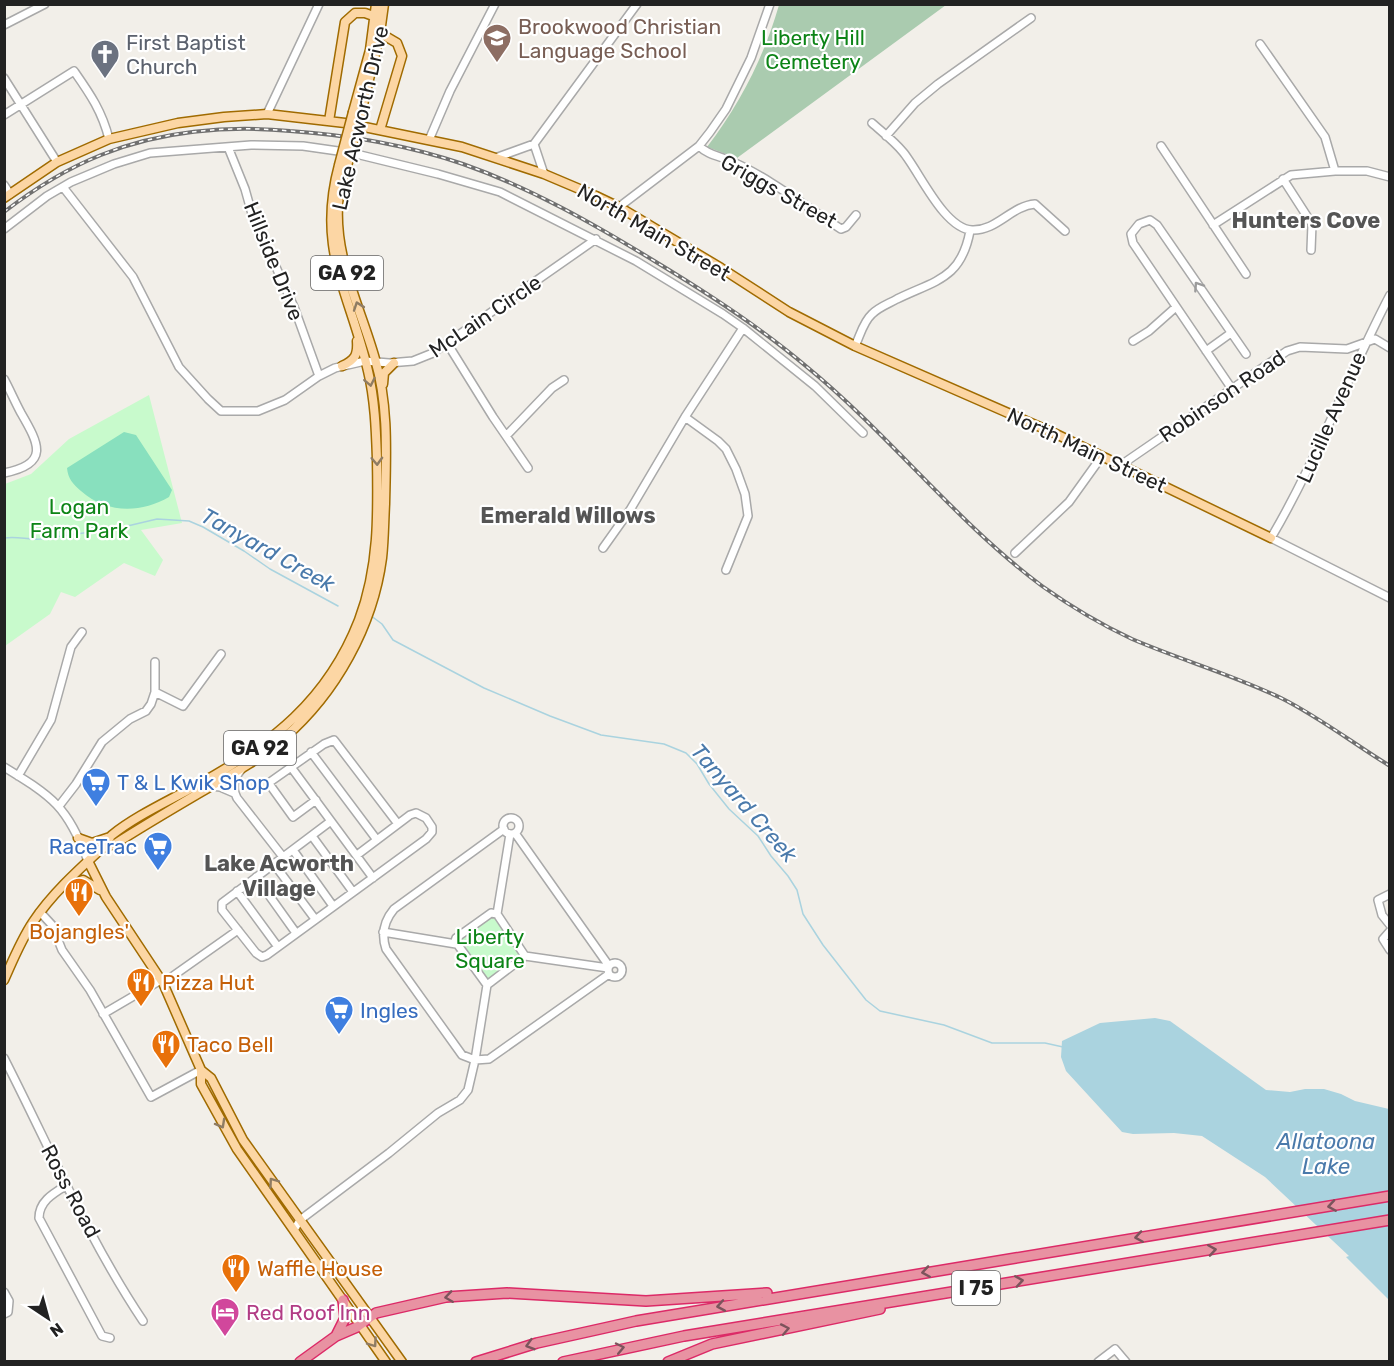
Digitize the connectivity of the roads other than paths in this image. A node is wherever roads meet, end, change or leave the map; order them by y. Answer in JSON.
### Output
{"nodes":[{"id":1,"x":45,"y":4,"type":"edge"},
{"id":2,"x":319,"y":4,"type":"edge"},
{"id":3,"x":376,"y":4,"type":"edge"},
{"id":4,"x":384,"y":4,"type":"edge"},
{"id":5,"x":495,"y":4,"type":"edge"},
{"id":6,"x":636,"y":4,"type":"edge"},
{"id":7,"x":770,"y":4,"type":"edge"},
{"id":8,"x":375,"y":17,"type":"junction"},
{"id":9,"x":1031,"y":18,"type":"dead end"},
{"id":10,"x":4,"y":25,"type":"edge"},
{"id":11,"x":380,"y":33,"type":"junction"},
{"id":12,"x":1260,"y":44,"type":"dead end"},
{"id":13,"x":4,"y":78,"type":"edge"},
{"id":14,"x":20,"y":105,"type":"junction"},
{"id":15,"x":357,"y":112,"type":"junction"},
{"id":16,"x":267,"y":114,"type":"junction"},
{"id":17,"x":4,"y":115,"type":"edge"},
{"id":18,"x":328,"y":122,"type":"junction"},
{"id":19,"x":872,"y":123,"type":"dead end"},
{"id":20,"x":380,"y":130,"type":"junction"},
{"id":21,"x":886,"y":136,"type":"junction"},
{"id":22,"x":109,"y":139,"type":"junction"},
{"id":23,"x":429,"y":140,"type":"junction"},
{"id":24,"x":534,"y":144,"type":"junction"},
{"id":25,"x":228,"y":147,"type":"junction"},
{"id":26,"x":699,"y":147,"type":"junction"},
{"id":27,"x":1161,"y":147,"type":"dead end"},
{"id":28,"x":498,"y":157,"type":"junction"},
{"id":29,"x":57,"y":162,"type":"junction"},
{"id":30,"x":343,"y":166,"type":"junction"},
{"id":31,"x":1335,"y":171,"type":"junction"},
{"id":32,"x":544,"y":174,"type":"junction"},
{"id":33,"x":1389,"y":177,"type":"edge"},
{"id":34,"x":1283,"y":179,"type":"junction"},
{"id":35,"x":4,"y":185,"type":"edge"},
{"id":36,"x":63,"y":187,"type":"junction"},
{"id":37,"x":7,"y":196,"type":"edge"},
{"id":38,"x":619,"y":207,"type":"junction"},
{"id":39,"x":856,"y":215,"type":"dead end"},
{"id":40,"x":1213,"y":225,"type":"junction"},
{"id":41,"x":4,"y":229,"type":"edge"},
{"id":42,"x":970,"y":231,"type":"junction"},
{"id":43,"x":1065,"y":231,"type":"dead end"},
{"id":44,"x":596,"y":239,"type":"junction"},
{"id":45,"x":1311,"y":250,"type":"dead end"},
{"id":46,"x":1246,"y":274,"type":"dead end"},
{"id":47,"x":1389,"y":295,"type":"edge"},
{"id":48,"x":1176,"y":306,"type":"junction"},
{"id":49,"x":742,"y":328,"type":"junction"},
{"id":50,"x":357,"y":332,"type":"junction"},
{"id":51,"x":1231,"y":333,"type":"junction"},
{"id":52,"x":1133,"y":341,"type":"dead end"},
{"id":53,"x":447,"y":343,"type":"junction"},
{"id":54,"x":1363,"y":345,"type":"junction"},
{"id":55,"x":855,"y":346,"type":"junction"},
{"id":56,"x":1389,"y":348,"type":"edge"},
{"id":57,"x":1206,"y":351,"type":"junction"},
{"id":58,"x":1246,"y":354,"type":"dead end"},
{"id":59,"x":366,"y":361,"type":"junction"},
{"id":60,"x":376,"y":362,"type":"junction"},
{"id":61,"x":394,"y":363,"type":"junction"},
{"id":62,"x":342,"y":366,"type":"junction"},
{"id":63,"x":319,"y":376,"type":"junction"},
{"id":64,"x":4,"y":379,"type":"edge"},
{"id":65,"x":564,"y":380,"type":"dead end"},
{"id":66,"x":1232,"y":389,"type":"junction"},
{"id":67,"x":383,"y":396,"type":"junction"},
{"id":68,"x":685,"y":417,"type":"junction"},
{"id":69,"x":863,"y":433,"type":"dead end"},
{"id":70,"x":506,"y":436,"type":"junction"},
{"id":71,"x":1102,"y":456,"type":"junction"},
{"id":72,"x":1122,"y":465,"type":"junction"},
{"id":73,"x":528,"y":468,"type":"dead end"},
{"id":74,"x":4,"y":473,"type":"edge"},
{"id":75,"x":1271,"y":538,"type":"junction"},
{"id":76,"x":603,"y":548,"type":"dead end"},
{"id":77,"x":1015,"y":553,"type":"dead end"},
{"id":78,"x":726,"y":570,"type":"dead end"},
{"id":79,"x":374,"y":583,"type":"junction"},
{"id":80,"x":1389,"y":598,"type":"edge"},
{"id":81,"x":82,"y":632,"type":"dead end"},
{"id":82,"x":352,"y":643,"type":"junction"},
{"id":83,"x":220,"y":654,"type":"dead end"},
{"id":84,"x":155,"y":662,"type":"dead end"},
{"id":85,"x":155,"y":692,"type":"junction"},
{"id":86,"x":311,"y":752,"type":"junction"},
{"id":87,"x":4,"y":767,"type":"edge"},
{"id":88,"x":291,"y":767,"type":"junction"},
{"id":89,"x":243,"y":768,"type":"junction"},
{"id":90,"x":18,"y":776,"type":"junction"},
{"id":91,"x":211,"y":786,"type":"junction"},
{"id":92,"x":234,"y":793,"type":"junction"},
{"id":93,"x":316,"y":800,"type":"junction"},
{"id":94,"x":59,"y":806,"type":"junction"},
{"id":95,"x":332,"y":821,"type":"junction"},
{"id":96,"x":398,"y":824,"type":"junction"},
{"id":97,"x":510,"y":832,"type":"junction"},
{"id":98,"x":110,"y":836,"type":"junction"},
{"id":99,"x":312,"y":836,"type":"junction"},
{"id":100,"x":78,"y":838,"type":"junction"},
{"id":101,"x":377,"y":840,"type":"junction"},
{"id":102,"x":102,"y":848,"type":"junction"},
{"id":103,"x":293,"y":850,"type":"junction"},
{"id":104,"x":357,"y":855,"type":"junction"},
{"id":105,"x":283,"y":857,"type":"junction"},
{"id":106,"x":88,"y":861,"type":"junction"},
{"id":107,"x":274,"y":864,"type":"junction"},
{"id":108,"x":256,"y":877,"type":"junction"},
{"id":109,"x":373,"y":878,"type":"junction"},
{"id":110,"x":61,"y":889,"type":"junction"},
{"id":111,"x":237,"y":891,"type":"junction"},
{"id":112,"x":353,"y":892,"type":"junction"},
{"id":113,"x":105,"y":894,"type":"junction"},
{"id":114,"x":1389,"y":894,"type":"edge"},
{"id":115,"x":333,"y":906,"type":"junction"},
{"id":116,"x":40,"y":912,"type":"junction"},
{"id":117,"x":497,"y":914,"type":"junction"},
{"id":118,"x":315,"y":919,"type":"junction"},
{"id":119,"x":1389,"y":925,"type":"edge"},
{"id":120,"x":238,"y":930,"type":"junction"},
{"id":121,"x":1389,"y":931,"type":"edge"},
{"id":122,"x":383,"y":932,"type":"junction"},
{"id":123,"x":296,"y":933,"type":"junction"},
{"id":124,"x":456,"y":944,"type":"junction"},
{"id":125,"x":278,"y":947,"type":"junction"},
{"id":126,"x":1389,"y":950,"type":"edge"},
{"id":127,"x":525,"y":957,"type":"junction"},
{"id":128,"x":609,"y":969,"type":"junction"},
{"id":129,"x":4,"y":980,"type":"edge"},
{"id":130,"x":162,"y":981,"type":"junction"},
{"id":131,"x":487,"y":985,"type":"junction"},
{"id":132,"x":104,"y":1014,"type":"junction"},
{"id":133,"x":4,"y":1059,"type":"edge"},
{"id":134,"x":475,"y":1060,"type":"junction"},
{"id":135,"x":201,"y":1070,"type":"junction"},
{"id":136,"x":67,"y":1185,"type":"junction"},
{"id":137,"x":1389,"y":1196,"type":"edge"},
{"id":138,"x":300,"y":1220,"type":"junction"},
{"id":139,"x":1389,"y":1220,"type":"edge"},
{"id":140,"x":294,"y":1230,"type":"junction"},
{"id":141,"x":4,"y":1292,"type":"edge"},
{"id":142,"x":800,"y":1292,"type":"junction"},
{"id":143,"x":922,"y":1297,"type":"junction"},
{"id":144,"x":343,"y":1300,"type":"junction"},
{"id":145,"x":4,"y":1314,"type":"edge"},
{"id":146,"x":370,"y":1317,"type":"junction"},
{"id":147,"x":143,"y":1321,"type":"dead end"},
{"id":148,"x":360,"y":1325,"type":"junction"},
{"id":149,"x":336,"y":1336,"type":"junction"},
{"id":150,"x":110,"y":1338,"type":"dead end"},
{"id":151,"x":300,"y":1362,"type":"edge"},
{"id":152,"x":386,"y":1362,"type":"edge"},
{"id":153,"x":402,"y":1362,"type":"edge"},
{"id":154,"x":476,"y":1362,"type":"edge"},
{"id":155,"x":563,"y":1362,"type":"edge"},
{"id":156,"x":668,"y":1362,"type":"edge"},
{"id":157,"x":1098,"y":1362,"type":"edge"},
{"id":158,"x":1126,"y":1362,"type":"edge"}],
"edges":[{"from":1,"to":10,"type":"street"},
{"from":2,"to":16,"type":"street"},
{"from":3,"to":8,"type":"main road","name":"Lake Acworth Drive","number":"GA 92"},
{"from":4,"to":11,"type":"main road","name":"Lake Acworth Drive","number":"GA 92"},
{"from":5,"to":23,"type":"street"},
{"from":6,"to":24,"type":"street"},
{"from":7,"to":26,"type":"street"},
{"from":8,"to":15,"type":"main road","name":"Lake Acworth Drive","number":"GA 92"},
{"from":8,"to":18,"type":"main road"},
{"from":9,"to":21,"type":"street"},
{"from":11,"to":15,"type":"main road","name":"Lake Acworth Drive","number":"GA 92"},
{"from":11,"to":20,"type":"main road"},
{"from":12,"to":31,"type":"street"},
{"from":13,"to":14,"type":"street"},
{"from":14,"to":17,"type":"street"},
{"from":14,"to":22,"type":"street"},
{"from":14,"to":29,"type":"street"},
{"from":15,"to":30,"type":"main road","name":"Lake Acworth Drive","number":"GA 92","bridge":true},
{"from":16,"to":18,"type":"main road","name":"North Main Street"},
{"from":16,"to":22,"type":"main road","name":"North Main Street"},
{"from":18,"to":20,"type":"main road","name":"North Main Street"},
{"from":19,"to":21,"type":"street"},
{"from":20,"to":23,"type":"main road","name":"North Main Street"},
{"from":21,"to":42,"type":"street"},
{"from":22,"to":29,"type":"main road","name":"North Main Street"},
{"from":23,"to":28,"type":"main road","name":"North Main Street"},
{"from":24,"to":28,"type":"street"},
{"from":24,"to":32,"type":"street"},
{"from":25,"to":36,"type":"street"},
{"from":25,"to":44,"type":"street"},
{"from":25,"to":63,"type":"street","name":"Hillside Drive"},
{"from":26,"to":38,"type":"street"},
{"from":26,"to":39,"type":"street","name":"Griggs Street"},
{"from":27,"to":40,"type":"street"},
{"from":28,"to":32,"type":"main road","name":"North Main Street"},
{"from":29,"to":37,"type":"main road","name":"North Main Street"},
{"from":30,"to":50,"type":"main road","name":"Lake Acworth Drive","number":"GA 92"},
{"from":60,"to":30,"type":"main road","name":"Lake Acworth Drive","number":"GA 92","one_way":true},
{"from":31,"to":33,"type":"street"},
{"from":31,"to":34,"type":"street"},
{"from":32,"to":38,"type":"main road","name":"North Main Street"},
{"from":34,"to":40,"type":"street"},
{"from":34,"to":45,"type":"street"},
{"from":35,"to":37,"type":"street"},
{"from":36,"to":41,"type":"street"},
{"from":36,"to":63,"type":"street","name":"McLain Circle"},
{"from":38,"to":55,"type":"main road","name":"North Main Street"},
{"from":40,"to":46,"type":"street"},
{"from":42,"to":43,"type":"street"},
{"from":42,"to":55,"type":"street"},
{"from":44,"to":49,"type":"street"},
{"from":44,"to":53,"type":"street","name":"McLain Circle"},
{"from":47,"to":54,"type":"street","name":"Lucille Avenue"},
{"from":51,"to":48,"type":"street","one_way":true},
{"from":48,"to":52,"type":"street"},
{"from":48,"to":57,"type":"street"},
{"from":49,"to":68,"type":"street"},
{"from":49,"to":69,"type":"street"},
{"from":50,"to":59,"type":"main road","name":"Lake Acworth Drive","number":"GA 92"},
{"from":50,"to":62,"type":"main road"},
{"from":51,"to":57,"type":"street"},
{"from":51,"to":58,"type":"street"},
{"from":53,"to":61,"type":"street","name":"McLain Circle"},
{"from":53,"to":70,"type":"street"},
{"from":54,"to":56,"type":"street","name":"Robinson Road"},
{"from":54,"to":66,"type":"street","name":"Robinson Road"},
{"from":54,"to":75,"type":"street","name":"Lucille Avenue"},
{"from":55,"to":71,"type":"main road","name":"North Main Street"},
{"from":57,"to":66,"type":"street"},
{"from":59,"to":60,"type":"street","name":"McLain Circle"},
{"from":59,"to":62,"type":"street","name":"McLain Circle"},
{"from":59,"to":79,"type":"main road","name":"Lake Acworth Drive","number":"GA 92","one_way":true},
{"from":60,"to":61,"type":"street","name":"McLain Circle"},
{"from":60,"to":67,"type":"main road","name":"Lake Acworth Drive","number":"GA 92"},
{"from":61,"to":67,"type":"main road"},
{"from":62,"to":63,"type":"street","name":"McLain Circle"},
{"from":64,"to":74,"type":"street"},
{"from":65,"to":70,"type":"street"},
{"from":66,"to":72,"type":"street","name":"Robinson Road"},
{"from":67,"to":79,"type":"main road","name":"Lake Acworth Drive","number":"GA 92"},
{"from":68,"to":76,"type":"street"},
{"from":68,"to":78,"type":"street"},
{"from":70,"to":73,"type":"street"},
{"from":71,"to":72,"type":"main road","name":"North Main Street"},
{"from":71,"to":77,"type":"street"},
{"from":72,"to":75,"type":"main road","name":"North Main Street"},
{"from":75,"to":80,"type":"street"},
{"from":79,"to":82,"type":"main road","name":"Lake Acworth Drive","number":"GA 92"},
{"from":81,"to":90,"type":"street"},
{"from":82,"to":89,"type":"main road","name":"Lake Acworth Drive"},
{"from":82,"to":98,"type":"main road","name":"Lake Acworth Drive","number":"GA 92"},
{"from":83,"to":85,"type":"street"},
{"from":84,"to":85,"type":"street"},
{"from":85,"to":94,"type":"street"},
{"from":86,"to":88,"type":"street"},
{"from":86,"to":96,"type":"street"},
{"from":86,"to":101,"type":"street"},
{"from":87,"to":90,"type":"street"},
{"from":88,"to":93,"type":"street"},
{"from":88,"to":93,"type":"street"},
{"from":89,"to":91,"type":"main road","name":"Lake Acworth Drive","number":"GA 92"},
{"from":89,"to":92,"type":"street"},
{"from":90,"to":94,"type":"street"},
{"from":91,"to":92,"type":"street"},
{"from":91,"to":102,"type":"main road","name":"Lake Acworth Drive","number":"GA 92"},
{"from":92,"to":105,"type":"street"},
{"from":93,"to":95,"type":"street"},
{"from":94,"to":100,"type":"street"},
{"from":95,"to":99,"type":"street"},
{"from":95,"to":104,"type":"street"},
{"from":96,"to":101,"type":"street"},
{"from":96,"to":109,"type":"street"},
{"from":97,"to":117,"type":"street"},
{"from":97,"to":122,"type":"street"},
{"from":97,"to":128,"type":"street"},
{"from":98,"to":100,"type":"main road"},
{"from":98,"to":102,"type":"main road","name":"Lake Acworth Drive","number":"GA 92"},
{"from":99,"to":103,"type":"street"},
{"from":99,"to":112,"type":"street"},
{"from":100,"to":106,"type":"street"},
{"from":101,"to":104,"type":"street"},
{"from":102,"to":106,"type":"main road","name":"Lake Acworth Drive","number":"GA 92"},
{"from":103,"to":105,"type":"street"},
{"from":103,"to":115,"type":"street"},
{"from":104,"to":109,"type":"street"},
{"from":105,"to":107,"type":"street"},
{"from":106,"to":110,"type":"main road","name":"Lake Acworth Drive","number":"GA 92"},
{"from":106,"to":113,"type":"main road"},
{"from":107,"to":108,"type":"street"},
{"from":107,"to":118,"type":"street"},
{"from":108,"to":111,"type":"street"},
{"from":108,"to":123,"type":"street"},
{"from":109,"to":112,"type":"street"},
{"from":110,"to":113,"type":"main road"},
{"from":110,"to":116,"type":"main road","name":"Lake Acworth Drive","number":"GA 92"},
{"from":111,"to":120,"type":"street"},
{"from":111,"to":125,"type":"street"},
{"from":112,"to":115,"type":"street"},
{"from":113,"to":130,"type":"main road"},
{"from":114,"to":119,"type":"street"},
{"from":115,"to":118,"type":"street"},
{"from":116,"to":129,"type":"main road","name":"Lake Acworth Drive","number":"GA 92"},
{"from":116,"to":132,"type":"street"},
{"from":117,"to":124,"type":"street"},
{"from":117,"to":127,"type":"street"},
{"from":118,"to":123,"type":"street"},
{"from":120,"to":125,"type":"street"},
{"from":120,"to":130,"type":"street"},
{"from":121,"to":126,"type":"street"},
{"from":122,"to":124,"type":"street"},
{"from":122,"to":134,"type":"street"},
{"from":123,"to":125,"type":"street"},
{"from":124,"to":131,"type":"street"},
{"from":127,"to":128,"type":"street"},
{"from":127,"to":131,"type":"street"},
{"from":128,"to":134,"type":"street"},
{"from":130,"to":132,"type":"street"},
{"from":130,"to":135,"type":"main road"},
{"from":131,"to":134,"type":"street"},
{"from":132,"to":135,"type":"street"},
{"from":133,"to":136,"type":"street","name":"Ross Road"},
{"from":134,"to":138,"type":"street"},
{"from":138,"to":135,"type":"main road","one_way":true},
{"from":135,"to":140,"type":"main road","one_way":true},
{"from":136,"to":147,"type":"street","name":"Ross Road"},
{"from":136,"to":150,"type":"street"},
{"from":137,"to":142,"type":"highway","number":"I 75","one_way":true},
{"from":138,"to":140,"type":"street"},
{"from":138,"to":146,"type":"main road"},
{"from":143,"to":139,"type":"highway","number":"I 75","one_way":true},
{"from":140,"to":144,"type":"main road"},
{"from":141,"to":145,"type":"street"},
{"from":142,"to":146,"type":"highway","one_way":true},
{"from":142,"to":154,"type":"highway","number":"I 75","one_way":true},
{"from":155,"to":143,"type":"highway","number":"I 75","one_way":true},
{"from":156,"to":143,"type":"highway","one_way":true},
{"from":144,"to":148,"type":"main road"},
{"from":144,"to":149,"type":"highway"},
{"from":146,"to":148,"type":"highway"},
{"from":146,"to":153,"type":"main road"},
{"from":148,"to":149,"type":"highway"},
{"from":148,"to":152,"type":"main road","one_way":true},
{"from":149,"to":151,"type":"highway"},
{"from":157,"to":158,"type":"street"}]}
